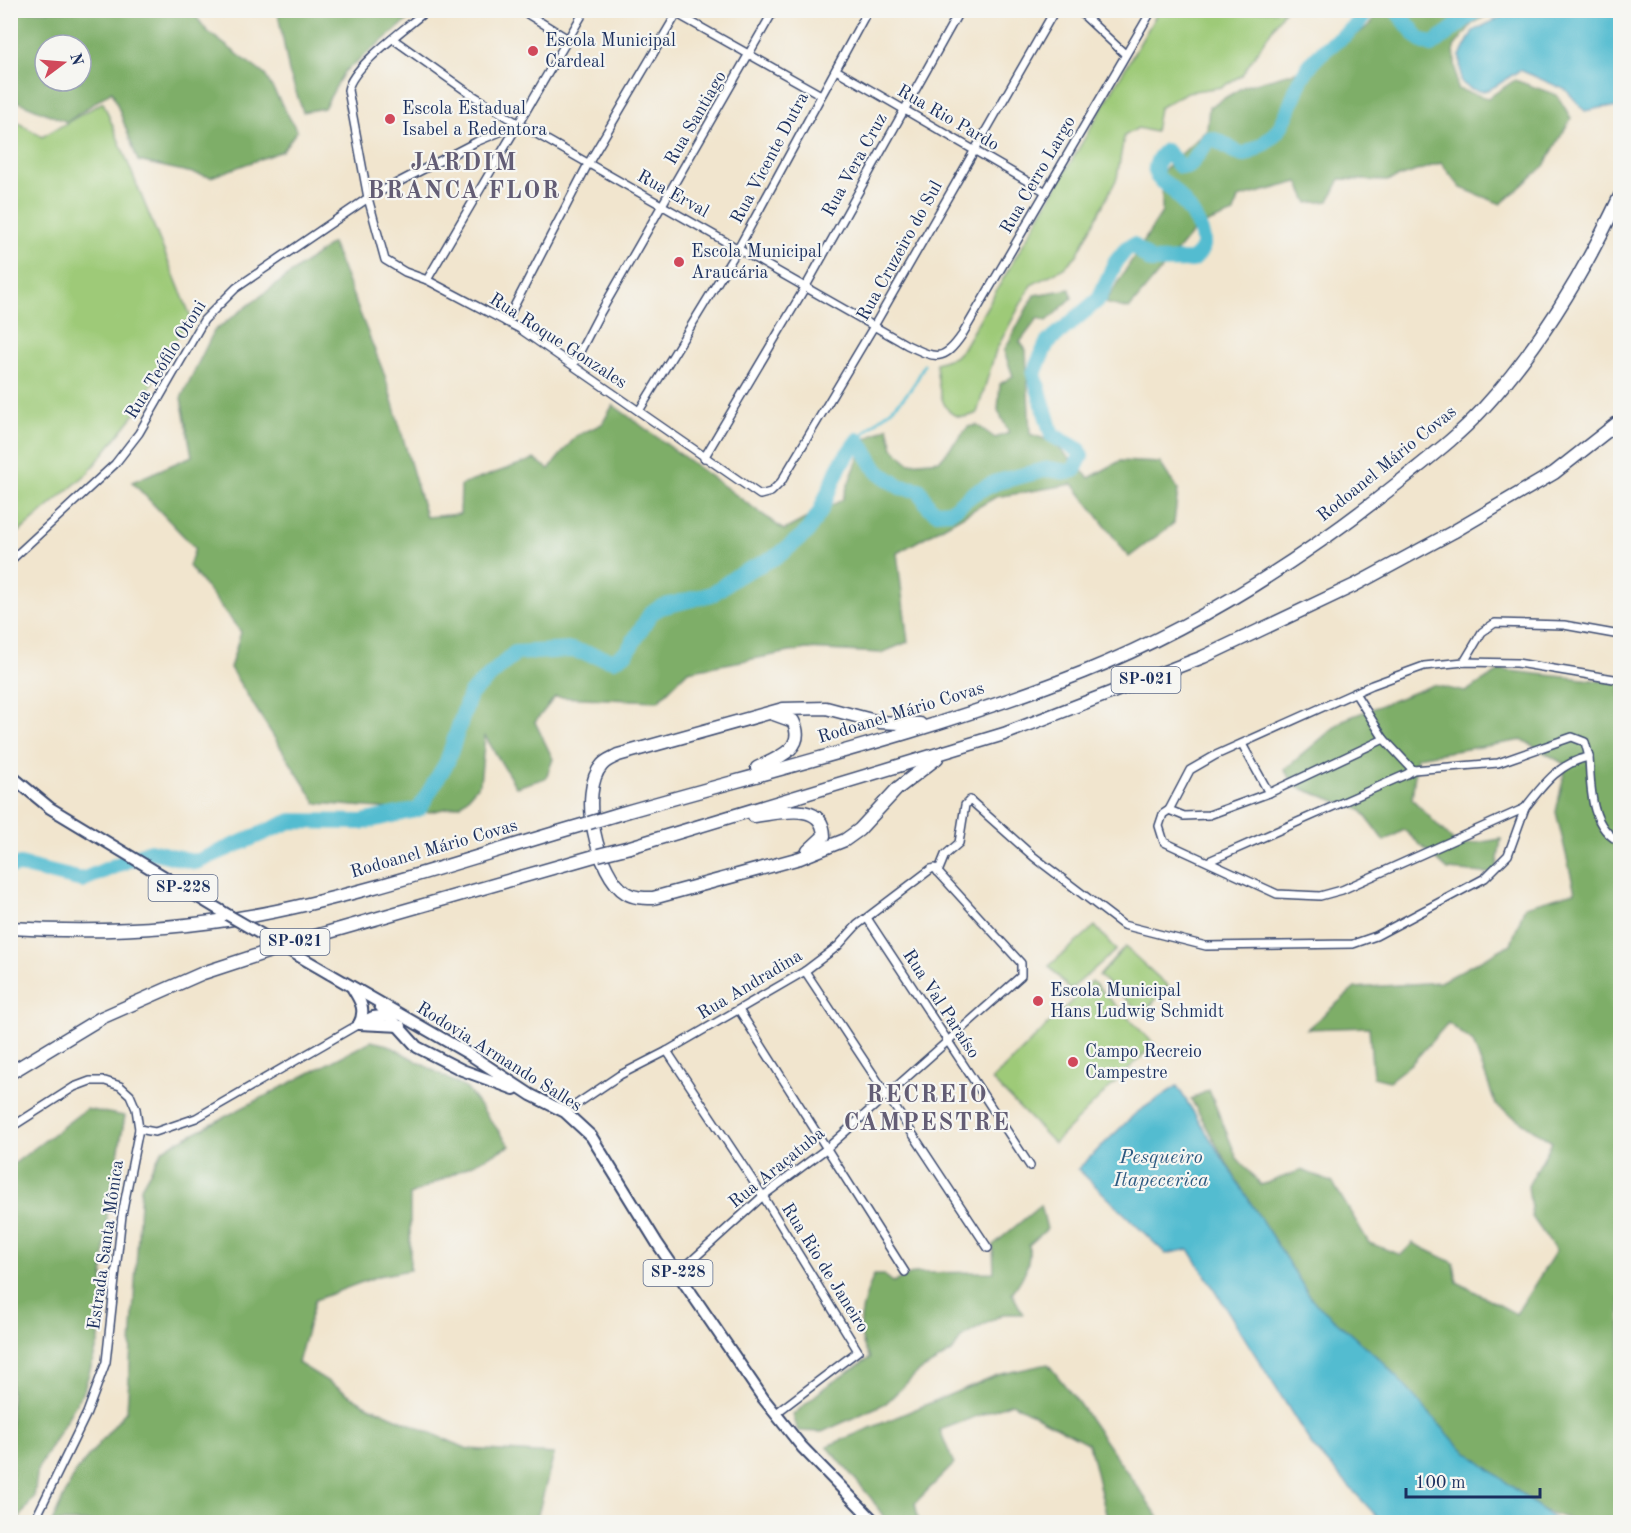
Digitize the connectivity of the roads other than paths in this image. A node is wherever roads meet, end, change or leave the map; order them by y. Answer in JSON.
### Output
{"nodes":[{"id":1,"x":427,"y":10,"type":"edge"},
{"id":2,"x":521,"y":10,"type":"edge"},
{"id":3,"x":585,"y":10,"type":"edge"},
{"id":4,"x":774,"y":10,"type":"edge"},
{"id":5,"x":868,"y":10,"type":"edge"},
{"id":6,"x":960,"y":10,"type":"edge"},
{"id":7,"x":1055,"y":10,"type":"edge"},
{"id":8,"x":1077,"y":10,"type":"edge"},
{"id":9,"x":1152,"y":10,"type":"edge"},
{"id":10,"x":675,"y":12,"type":"edge"},
{"id":11,"x":393,"y":39,"type":"junction"},
{"id":12,"x":568,"y":39,"type":"junction"},
{"id":13,"x":1125,"y":54,"type":"junction"},
{"id":14,"x":748,"y":56,"type":"junction"},
{"id":15,"x":836,"y":70,"type":"junction"},
{"id":16,"x":821,"y":95,"type":"junction"},
{"id":17,"x":902,"y":109,"type":"junction"},
{"id":18,"x":519,"y":124,"type":"junction"},
{"id":19,"x":974,"y":150,"type":"junction"},
{"id":20,"x":588,"y":164,"type":"junction"},
{"id":21,"x":1046,"y":192,"type":"junction"},
{"id":22,"x":1620,"y":196,"type":"edge"},
{"id":23,"x":368,"y":198,"type":"junction"},
{"id":24,"x":663,"y":205,"type":"junction"},
{"id":25,"x":738,"y":249,"type":"junction"},
{"id":26,"x":427,"y":280,"type":"junction"},
{"id":27,"x":806,"y":286,"type":"junction"},
{"id":28,"x":506,"y":322,"type":"junction"},
{"id":29,"x":874,"y":326,"type":"junction"},
{"id":30,"x":948,"y":354,"type":"joint"},
{"id":31,"x":573,"y":365,"type":"junction"},
{"id":32,"x":639,"y":411,"type":"junction"},
{"id":33,"x":1620,"y":421,"type":"edge"},
{"id":34,"x":704,"y":458,"type":"junction"},
{"id":35,"x":760,"y":495,"type":"joint"},
{"id":36,"x":10,"y":561,"type":"edge"},
{"id":37,"x":1620,"y":635,"type":"edge"},
{"id":38,"x":1464,"y":662,"type":"junction"},
{"id":39,"x":1620,"y":680,"type":"edge"},
{"id":40,"x":1355,"y":693,"type":"junction"},
{"id":41,"x":767,"y":712,"type":"junction"},
{"id":42,"x":930,"y":724,"type":"junction"},
{"id":43,"x":1384,"y":739,"type":"junction"},
{"id":44,"x":1242,"y":744,"type":"junction"},
{"id":45,"x":942,"y":754,"type":"junction"},
{"id":46,"x":1589,"y":757,"type":"junction"},
{"id":47,"x":1413,"y":770,"type":"junction"},
{"id":48,"x":10,"y":775,"type":"edge"},
{"id":49,"x":727,"y":783,"type":"junction"},
{"id":50,"x":1269,"y":793,"type":"junction"},
{"id":51,"x":1525,"y":808,"type":"junction"},
{"id":52,"x":1169,"y":810,"type":"junction"},
{"id":53,"x":726,"y":819,"type":"junction"},
{"id":54,"x":1620,"y":842,"type":"edge"},
{"id":55,"x":800,"y":858,"type":"junction"},
{"id":56,"x":1209,"y":861,"type":"junction"},
{"id":57,"x":938,"y":872,"type":"junction"},
{"id":58,"x":867,"y":918,"type":"junction"},
{"id":59,"x":10,"y":928,"type":"edge"},
{"id":60,"x":805,"y":971,"type":"junction"},
{"id":61,"x":351,"y":987,"type":"junction"},
{"id":62,"x":373,"y":999,"type":"junction"},
{"id":63,"x":739,"y":1010,"type":"junction"},
{"id":64,"x":386,"y":1014,"type":"junction"},
{"id":65,"x":374,"y":1017,"type":"junction"},
{"id":66,"x":359,"y":1024,"type":"junction"},
{"id":67,"x":419,"y":1025,"type":"junction"},
{"id":68,"x":396,"y":1026,"type":"junction"},
{"id":69,"x":947,"y":1041,"type":"junction"},
{"id":70,"x":667,"y":1051,"type":"junction"},
{"id":71,"x":10,"y":1073,"type":"edge"},
{"id":72,"x":887,"y":1094,"type":"junction"},
{"id":73,"x":531,"y":1095,"type":"junction"},
{"id":74,"x":565,"y":1112,"type":"junction"},
{"id":75,"x":10,"y":1128,"type":"edge"},
{"id":76,"x":139,"y":1129,"type":"junction"},
{"id":77,"x":826,"y":1149,"type":"junction"},
{"id":78,"x":1030,"y":1166,"type":"dead end"},
{"id":79,"x":763,"y":1196,"type":"junction"},
{"id":80,"x":988,"y":1248,"type":"dead end"},
{"id":81,"x":905,"y":1272,"type":"dead end"},
{"id":82,"x":678,"y":1273,"type":"junction"},
{"id":83,"x":776,"y":1414,"type":"junction"},
{"id":84,"x":34,"y":1522,"type":"edge"},
{"id":85,"x":875,"y":1522,"type":"edge"}],
"edges":[{"from":1,"to":11,"type":"street"},
{"from":2,"to":12,"type":"street"},
{"from":3,"to":12,"type":"street"},
{"from":4,"to":14,"type":"street","name":"Rua Santiago"},
{"from":5,"to":15,"type":"street","name":"Rua Vicente Dutra"},
{"from":6,"to":17,"type":"street","name":"Rua Vera Cruz"},
{"from":7,"to":19,"type":"street","name":"Rua Cruzeiro do Sul"},
{"from":8,"to":13,"type":"street"},
{"from":9,"to":13,"type":"street","name":"Rua Cerro Largo"},
{"from":10,"to":14,"type":"street"},
{"from":10,"to":20,"type":"street"},
{"from":11,"to":18,"type":"street","name":"Rua Erval"},
{"from":11,"to":23,"type":"street","name":"Rua Roque Gonzales"},
{"from":12,"to":18,"type":"street"},
{"from":13,"to":21,"type":"street","name":"Rua Cerro Largo"},
{"from":14,"to":16,"type":"street"},
{"from":14,"to":24,"type":"street","name":"Rua Santiago"},
{"from":15,"to":16,"type":"street","name":"Rua Vicente Dutra"},
{"from":15,"to":17,"type":"street","name":"Rua Rio Pardo"},
{"from":16,"to":25,"type":"street","name":"Rua Vicente Dutra"},
{"from":17,"to":19,"type":"street","name":"Rua Rio Pardo"},
{"from":17,"to":27,"type":"street","name":"Rua Vera Cruz"},
{"from":18,"to":20,"type":"street","name":"Rua Erval"},
{"from":18,"to":23,"type":"street","name":"Rua Teófilo Otoni"},
{"from":18,"to":26,"type":"street"},
{"from":19,"to":21,"type":"street","name":"Rua Rio Pardo"},
{"from":19,"to":29,"type":"street","name":"Rua Cruzeiro do Sul"},
{"from":20,"to":24,"type":"street","name":"Rua Erval"},
{"from":20,"to":28,"type":"street"},
{"from":21,"to":30,"type":"street","name":"Rua Cerro Largo"},
{"from":22,"to":42,"type":"highway","name":"Rodoanel Mário Covas","number":"SP-021"},
{"from":23,"to":26,"type":"street","name":"Rua Roque Gonzales"},
{"from":23,"to":36,"type":"street","name":"Rua Teófilo Otoni"},
{"from":24,"to":25,"type":"street","name":"Rua Erval"},
{"from":24,"to":31,"type":"street","name":"Rua Santiago"},
{"from":25,"to":27,"type":"street","name":"Rua Erval"},
{"from":25,"to":32,"type":"street","name":"Rua Vicente Dutra"},
{"from":26,"to":28,"type":"street","name":"Rua Roque Gonzales"},
{"from":27,"to":29,"type":"street","name":"Rua Erval"},
{"from":27,"to":34,"type":"street","name":"Rua Vera Cruz"},
{"from":28,"to":31,"type":"street","name":"Rua Roque Gonzales"},
{"from":29,"to":30,"type":"street","name":"Rua Erval"},
{"from":29,"to":35,"type":"street","name":"Rua Cruzeiro do Sul"},
{"from":31,"to":32,"type":"street","name":"Rua Roque Gonzales"},
{"from":32,"to":34,"type":"street","name":"Rua Roque Gonzales"},
{"from":33,"to":45,"type":"highway","number":"SP-021"},
{"from":34,"to":35,"type":"street","name":"Rua Roque Gonzales"},
{"from":37,"to":38,"type":"street"},
{"from":38,"to":39,"type":"street"},
{"from":38,"to":40,"type":"street"},
{"from":40,"to":43,"type":"street"},
{"from":40,"to":44,"type":"street"},
{"from":41,"to":42,"type":"highway"},
{"from":41,"to":49,"type":"highway"},
{"from":41,"to":55,"type":"highway"},
{"from":42,"to":49,"type":"highway","name":"Rodoanel Mário Covas","number":"SP-021"},
{"from":43,"to":47,"type":"street"},
{"from":43,"to":50,"type":"street"},
{"from":44,"to":50,"type":"street"},
{"from":44,"to":52,"type":"street"},
{"from":45,"to":53,"type":"highway","number":"SP-021"},
{"from":45,"to":55,"type":"highway"},
{"from":46,"to":47,"type":"street"},
{"from":46,"to":51,"type":"street"},
{"from":46,"to":54,"type":"street"},
{"from":47,"to":56,"type":"street"},
{"from":48,"to":61,"type":"main road","name":"Rodovia Armando Salles","number":"SP-228","bridge":true},
{"from":49,"to":59,"type":"highway","name":"Rodoanel Mário Covas","number":"SP-021","bridge":true},
{"from":50,"to":52,"type":"street"},
{"from":51,"to":56,"type":"street"},
{"from":51,"to":57,"type":"street"},
{"from":52,"to":56,"type":"street"},
{"from":53,"to":55,"type":"highway"},
{"from":53,"to":71,"type":"highway","number":"SP-021","bridge":true},
{"from":57,"to":58,"type":"street","name":"Rua Andradina"},
{"from":57,"to":69,"type":"street","name":"Rua Araçatuba"},
{"from":58,"to":60,"type":"street","name":"Rua Andradina"},
{"from":58,"to":69,"type":"street","name":"Rua Val Paraíso"},
{"from":60,"to":63,"type":"street","name":"Rua Andradina"},
{"from":60,"to":72,"type":"street"},
{"from":61,"to":62,"type":"main road","name":"Rodovia Armando Salles","number":"SP-228"},
{"from":61,"to":66,"type":"main road"},
{"from":62,"to":64,"type":"main road"},
{"from":62,"to":65,"type":"main road"},
{"from":62,"to":67,"type":"main road","name":"Rodovia Armando Salles","number":"SP-228"},
{"from":63,"to":70,"type":"street","name":"Rua Andradina"},
{"from":63,"to":77,"type":"street"},
{"from":64,"to":65,"type":"main road"},
{"from":64,"to":67,"type":"main road"},
{"from":64,"to":68,"type":"main road"},
{"from":65,"to":66,"type":"main road"},
{"from":66,"to":68,"type":"main road"},
{"from":66,"to":76,"type":"street"},
{"from":67,"to":68,"type":"main road"},
{"from":67,"to":73,"type":"main road","name":"Rodovia Armando Salles","number":"SP-228"},
{"from":68,"to":73,"type":"main road"},
{"from":69,"to":72,"type":"street","name":"Rua Araçatuba"},
{"from":69,"to":78,"type":"street","name":"Rua Val Paraíso"},
{"from":70,"to":74,"type":"street","name":"Rua Andradina"},
{"from":70,"to":79,"type":"street","name":"Rua Rio de Janeiro"},
{"from":72,"to":77,"type":"street","name":"Rua Araçatuba"},
{"from":72,"to":80,"type":"street"},
{"from":73,"to":74,"type":"main road","name":"Rodovia Armando Salles","number":"SP-228"},
{"from":74,"to":82,"type":"main road","name":"Rodovia Armando Salles","number":"SP-228"},
{"from":75,"to":76,"type":"street","name":"Estrada Santa Mônica"},
{"from":76,"to":84,"type":"street","name":"Estrada Santa Mônica"},
{"from":77,"to":79,"type":"street","name":"Rua Araçatuba"},
{"from":77,"to":81,"type":"street"},
{"from":79,"to":82,"type":"street","name":"Rua Araçatuba"},
{"from":79,"to":83,"type":"street","name":"Rua Rio de Janeiro"},
{"from":82,"to":83,"type":"main road","name":"Rodovia Armando Salles","number":"SP-228"},
{"from":83,"to":85,"type":"main road","name":"Rodovia Armando Salles","number":"SP-228"}]}
